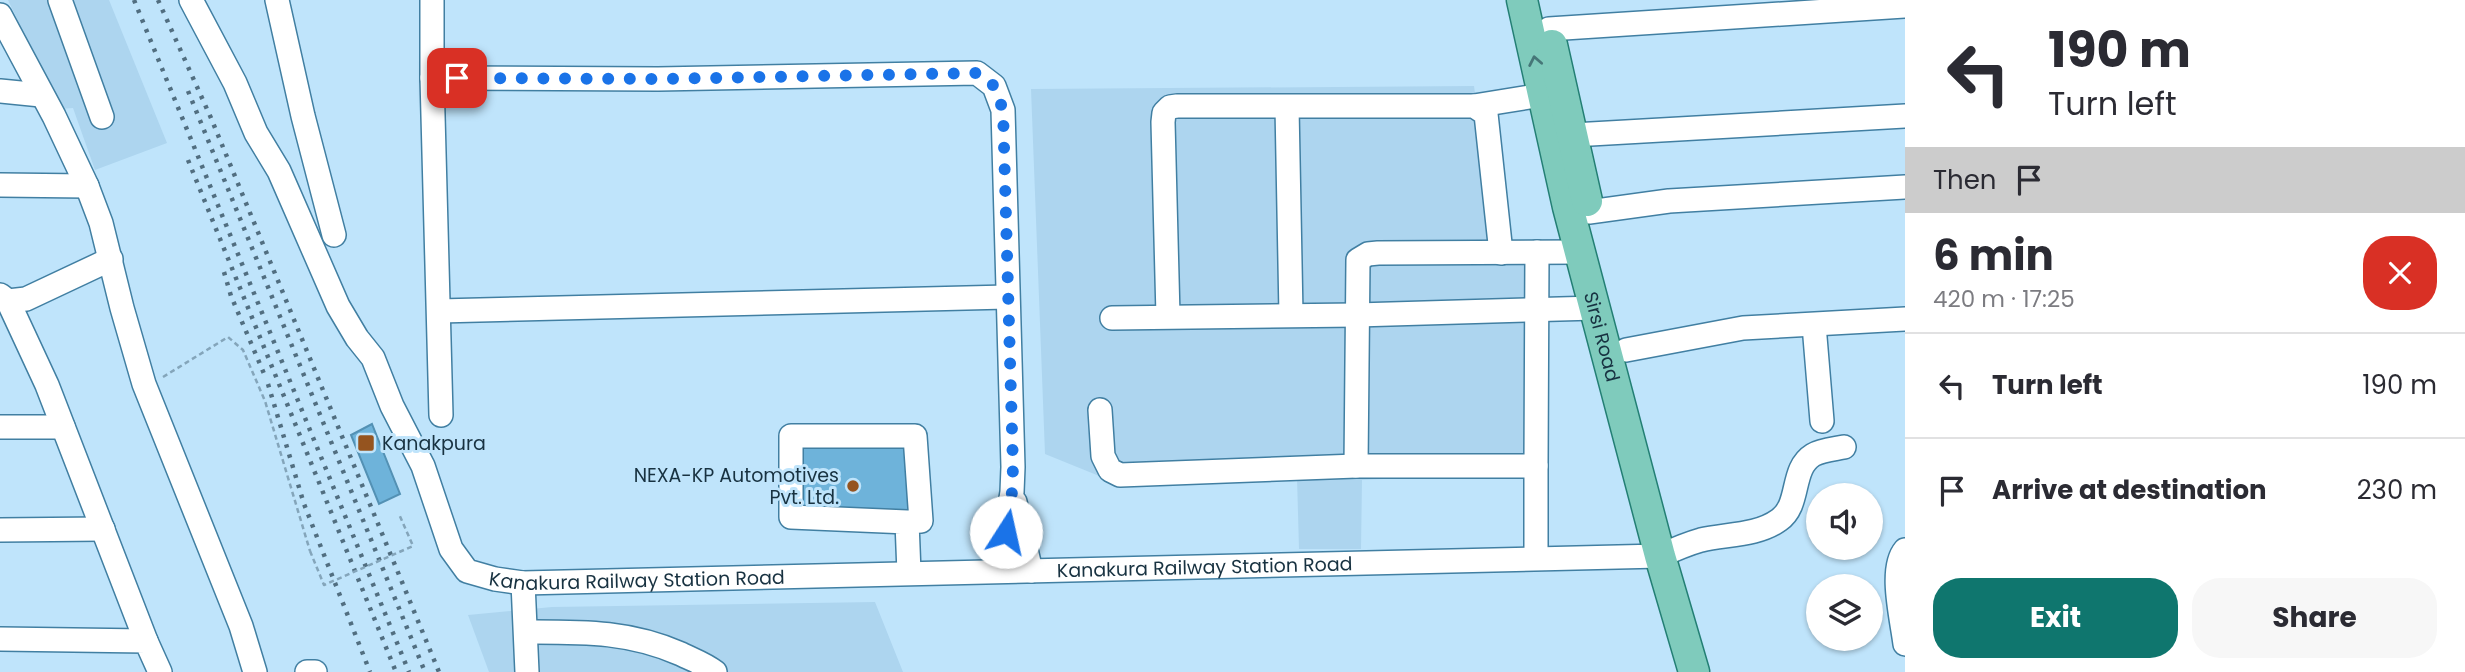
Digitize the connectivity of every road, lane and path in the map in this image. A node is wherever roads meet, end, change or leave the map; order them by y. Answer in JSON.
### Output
{"nodes":[{"id":1,"x":60,"y":0,"type":"edge"},
{"id":2,"x":191,"y":0,"type":"edge"},
{"id":3,"x":277,"y":0,"type":"edge"},
{"id":4,"x":432,"y":0,"type":"edge"},
{"id":5,"x":1522,"y":0,"type":"edge"},
{"id":6,"x":1542,"y":0,"type":"edge"},
{"id":7,"x":1905,"y":6,"type":"edge"},
{"id":8,"x":0,"y":15,"type":"edge"},
{"id":9,"x":1549,"y":29,"type":"junction"},
{"id":10,"x":432,"y":78,"type":"junction"},
{"id":11,"x":0,"y":91,"type":"edge"},
{"id":12,"x":41,"y":95,"type":"junction"},
{"id":13,"x":1542,"y":95,"type":"junction"},
{"id":14,"x":1474,"y":106,"type":"junction"},
{"id":15,"x":1287,"y":107,"type":"junction"},
{"id":16,"x":1905,"y":116,"type":"edge"},
{"id":17,"x":102,"y":117,"type":"dead end"},
{"id":18,"x":1563,"y":138,"type":"junction"},
{"id":19,"x":0,"y":185,"type":"edge"},
{"id":20,"x":87,"y":186,"type":"junction"},
{"id":21,"x":1905,"y":187,"type":"edge"},
{"id":22,"x":1589,"y":212,"type":"junction"},
{"id":23,"x":334,"y":235,"type":"dead end"},
{"id":24,"x":1581,"y":252,"type":"junction"},
{"id":25,"x":1501,"y":253,"type":"junction"},
{"id":26,"x":1537,"y":253,"type":"junction"},
{"id":27,"x":111,"y":258,"type":"junction"},
{"id":28,"x":1007,"y":297,"type":"junction"},
{"id":29,"x":6,"y":308,"type":"edge"},
{"id":30,"x":1595,"y":308,"type":"junction"},
{"id":31,"x":1536,"y":310,"type":"junction"},
{"id":32,"x":439,"y":311,"type":"junction"},
{"id":33,"x":1291,"y":315,"type":"junction"},
{"id":34,"x":1357,"y":315,"type":"junction"},
{"id":35,"x":1168,"y":316,"type":"junction"},
{"id":36,"x":1112,"y":318,"type":"dead end"},
{"id":37,"x":1905,"y":319,"type":"edge"},
{"id":38,"x":1814,"y":325,"type":"junction"},
{"id":39,"x":1626,"y":350,"type":"junction"},
{"id":40,"x":144,"y":384,"type":"junction"},
{"id":41,"x":1100,"y":410,"type":"dead end"},
{"id":42,"x":441,"y":415,"type":"dead end"},
{"id":43,"x":1822,"y":421,"type":"dead end"},
{"id":44,"x":0,"y":426,"type":"edge"},
{"id":45,"x":64,"y":427,"type":"junction"},
{"id":46,"x":1844,"y":447,"type":"dead end"},
{"id":47,"x":1356,"y":466,"type":"junction"},
{"id":48,"x":1536,"y":466,"type":"junction"},
{"id":49,"x":1012,"y":492,"type":"junction"},
{"id":50,"x":399,"y":514,"type":"dead end"},
{"id":51,"x":907,"y":522,"type":"junction"},
{"id":52,"x":103,"y":529,"type":"junction"},
{"id":53,"x":0,"y":530,"type":"edge"},
{"id":54,"x":1905,"y":550,"type":"edge"},
{"id":55,"x":1669,"y":552,"type":"junction"},
{"id":56,"x":1536,"y":558,"type":"junction"},
{"id":57,"x":999,"y":571,"type":"junction"},
{"id":58,"x":1031,"y":571,"type":"junction"},
{"id":59,"x":909,"y":573,"type":"junction"},
{"id":60,"x":523,"y":583,"type":"junction"},
{"id":61,"x":527,"y":632,"type":"junction"},
{"id":62,"x":0,"y":639,"type":"edge"},
{"id":63,"x":146,"y":640,"type":"junction"},
{"id":64,"x":1905,"y":644,"type":"edge"},
{"id":65,"x":160,"y":672,"type":"edge"},
{"id":66,"x":255,"y":672,"type":"edge"},
{"id":67,"x":307,"y":672,"type":"edge"},
{"id":68,"x":315,"y":672,"type":"edge"},
{"id":69,"x":527,"y":672,"type":"edge"},
{"id":70,"x":715,"y":672,"type":"edge"},
{"id":71,"x":1694,"y":672,"type":"edge"},
{"id":72,"x":1712,"y":672,"type":"edge"}],
"edges":[{"from":1,"to":17,"type":"street"},
{"from":2,"to":60,"type":"street","name":"Kanakura Railway Station Road"},
{"from":3,"to":23,"type":"street"},
{"from":4,"to":10,"type":"street"},
{"from":13,"to":5,"type":"main road","name":"Sirsi Road","one_way":true},
{"from":6,"to":9,"type":"main road","name":"Sirsi Road"},
{"from":7,"to":9,"type":"street"},
{"from":8,"to":12,"type":"street"},
{"from":9,"to":18,"type":"main road","name":"Sirsi Road"},
{"from":10,"to":28,"type":"street"},
{"from":10,"to":32,"type":"street"},
{"from":11,"to":12,"type":"street"},
{"from":12,"to":20,"type":"street"},
{"from":13,"to":14,"type":"street"},
{"from":13,"to":18,"type":"main road","name":"Sirsi Road"},
{"from":14,"to":15,"type":"street"},
{"from":14,"to":25,"type":"street"},
{"from":15,"to":33,"type":"street"},
{"from":15,"to":35,"type":"street"},
{"from":16,"to":18,"type":"street"},
{"from":18,"to":22,"type":"main road","name":"Sirsi Road"},
{"from":18,"to":24,"type":"main road","name":"Sirsi Road"},
{"from":19,"to":20,"type":"street"},
{"from":20,"to":27,"type":"street"},
{"from":21,"to":22,"type":"street"},
{"from":22,"to":39,"type":"main road","name":"Sirsi Road"},
{"from":24,"to":26,"type":"street"},
{"from":24,"to":30,"type":"main road","name":"Sirsi Road"},
{"from":25,"to":26,"type":"street"},
{"from":25,"to":34,"type":"street"},
{"from":26,"to":31,"type":"street"},
{"from":27,"to":29,"type":"street"},
{"from":27,"to":40,"type":"street"},
{"from":28,"to":32,"type":"street"},
{"from":28,"to":49,"type":"street"},
{"from":29,"to":45,"type":"street"},
{"from":30,"to":31,"type":"street"},
{"from":30,"to":55,"type":"main road","name":"Sirsi Road"},
{"from":31,"to":34,"type":"street"},
{"from":31,"to":48,"type":"street"},
{"from":32,"to":42,"type":"street"},
{"from":33,"to":34,"type":"street"},
{"from":33,"to":35,"type":"street"},
{"from":34,"to":47,"type":"street"},
{"from":35,"to":36,"type":"street"},
{"from":37,"to":38,"type":"street"},
{"from":38,"to":39,"type":"street"},
{"from":38,"to":43,"type":"street"},
{"from":39,"to":55,"type":"main road","name":"Sirsi Road"},
{"from":40,"to":50,"type":"path","bridge":true},
{"from":40,"to":66,"type":"street"},
{"from":41,"to":47,"type":"street"},
{"from":44,"to":45,"type":"street"},
{"from":45,"to":52,"type":"street"},
{"from":46,"to":55,"type":"street","name":"Kanakura Railway Station Road"},
{"from":47,"to":48,"type":"street"},
{"from":48,"to":56,"type":"street"},
{"from":49,"to":57,"type":"street"},
{"from":49,"to":58,"type":"street"},
{"from":51,"to":51,"type":"street"},
{"from":51,"to":59,"type":"street"},
{"from":52,"to":53,"type":"street"},
{"from":52,"to":63,"type":"street"},
{"from":54,"to":64,"type":"street"},
{"from":55,"to":56,"type":"street","name":"Kanakura Railway Station Road"},
{"from":55,"to":71,"type":"main road","name":"Sirsi Road"},
{"from":55,"to":72,"type":"main road","name":"Sirsi Road"},
{"from":56,"to":58,"type":"street","name":"Kanakura Railway Station Road"},
{"from":57,"to":58,"type":"street","name":"Kanakura Railway Station Road"},
{"from":57,"to":59,"type":"street","name":"Kanakura Railway Station Road"},
{"from":59,"to":60,"type":"street","name":"Kanakura Railway Station Road"},
{"from":60,"to":61,"type":"street"},
{"from":61,"to":69,"type":"street"},
{"from":61,"to":70,"type":"street"},
{"from":62,"to":63,"type":"street"},
{"from":63,"to":65,"type":"street"},
{"from":67,"to":68,"type":"street"}]}
